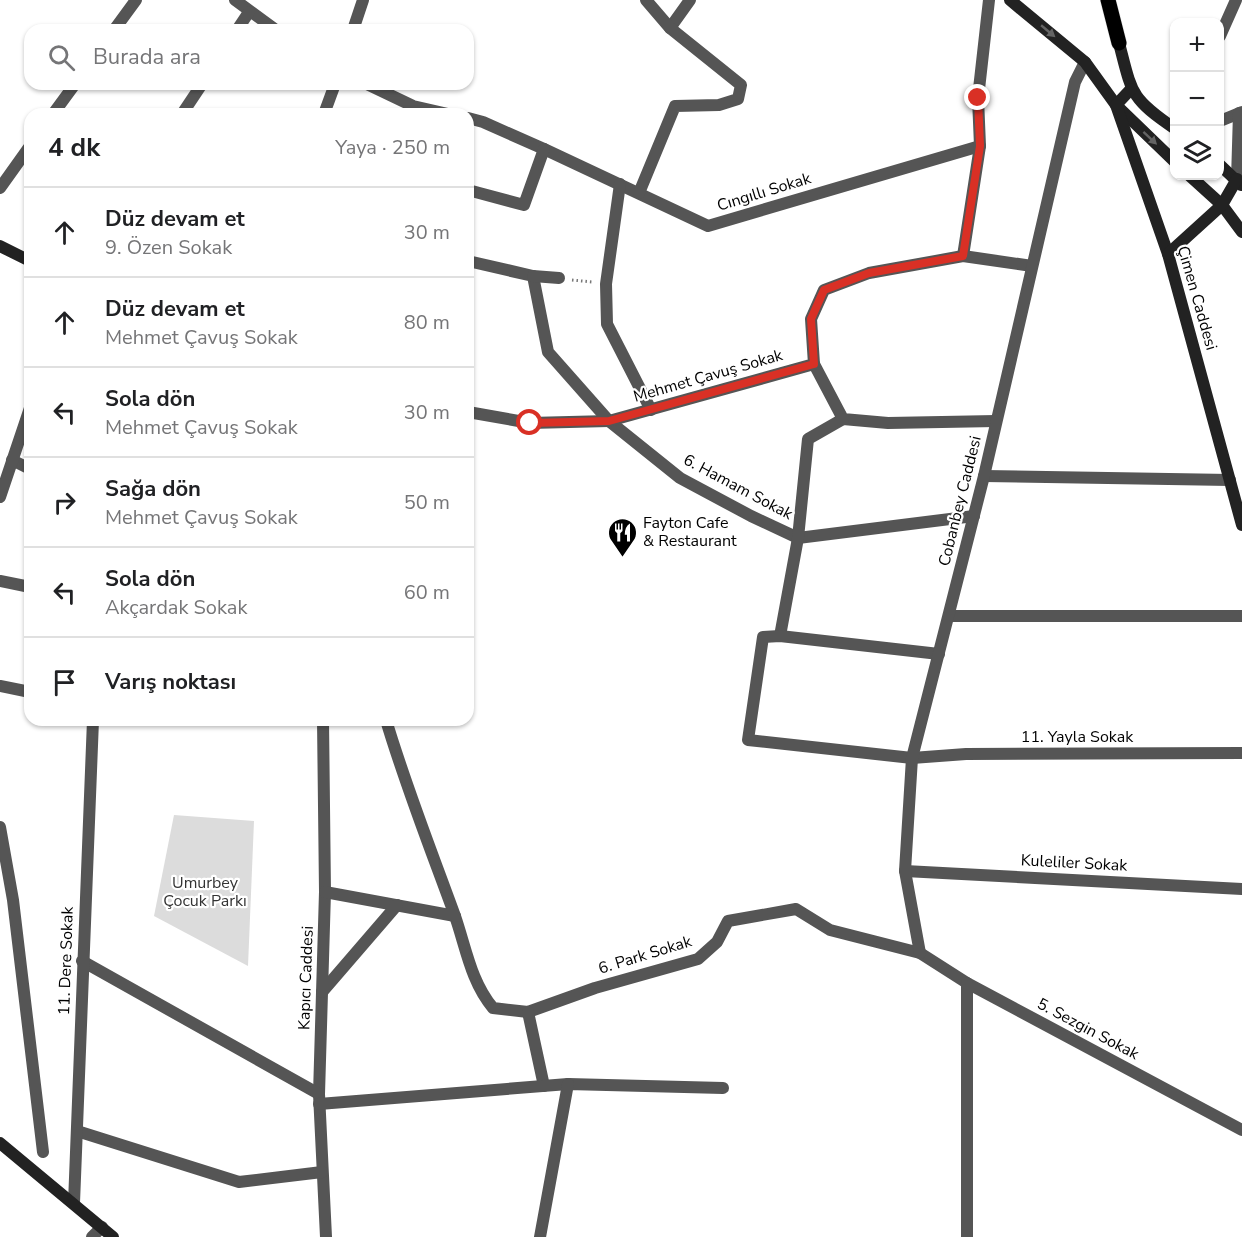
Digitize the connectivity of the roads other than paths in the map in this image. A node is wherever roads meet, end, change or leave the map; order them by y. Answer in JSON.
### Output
{"nodes":[{"id":1,"x":136,"y":0,"type":"edge"},
{"id":2,"x":235,"y":0,"type":"edge"},
{"id":3,"x":363,"y":0,"type":"edge"},
{"id":4,"x":646,"y":0,"type":"edge"},
{"id":5,"x":690,"y":0,"type":"edge"},
{"id":6,"x":989,"y":0,"type":"edge"},
{"id":7,"x":1010,"y":0,"type":"edge"},
{"id":8,"x":1108,"y":0,"type":"edge"},
{"id":9,"x":1236,"y":0,"type":"edge"},
{"id":10,"x":249,"y":12,"type":"junction"},
{"id":11,"x":118,"y":24,"type":"edge"},
{"id":12,"x":241,"y":24,"type":"edge"},
{"id":13,"x":267,"y":24,"type":"edge"},
{"id":14,"x":355,"y":24,"type":"edge"},
{"id":15,"x":1224,"y":27,"type":"edge"},
{"id":16,"x":670,"y":28,"type":"junction"},
{"id":17,"x":1119,"y":43,"type":"joint"},
{"id":18,"x":1085,"y":62,"type":"junction"},
{"id":19,"x":1131,"y":89,"type":"junction"},
{"id":20,"x":71,"y":90,"type":"edge"},
{"id":21,"x":198,"y":90,"type":"edge"},
{"id":22,"x":333,"y":90,"type":"edge"},
{"id":23,"x":377,"y":90,"type":"edge"},
{"id":24,"x":1116,"y":105,"type":"junction"},
{"id":25,"x":57,"y":108,"type":"edge"},
{"id":26,"x":186,"y":108,"type":"edge"},
{"id":27,"x":326,"y":108,"type":"edge"},
{"id":28,"x":409,"y":108,"type":"edge"},
{"id":29,"x":1240,"y":112,"type":"edge"},
{"id":30,"x":1224,"y":119,"type":"edge"},
{"id":31,"x":474,"y":120,"type":"edge"},
{"id":32,"x":1171,"y":126,"type":"edge"},
{"id":33,"x":980,"y":146,"type":"junction"},
{"id":34,"x":544,"y":149,"type":"junction"},
{"id":35,"x":24,"y":154,"type":"edge"},
{"id":36,"x":1170,"y":157,"type":"edge"},
{"id":37,"x":1224,"y":168,"type":"edge"},
{"id":38,"x":1194,"y":180,"type":"edge"},
{"id":39,"x":1240,"y":182,"type":"edge"},
{"id":40,"x":620,"y":183,"type":"junction"},
{"id":41,"x":0,"y":188,"type":"edge"},
{"id":42,"x":474,"y":192,"type":"edge"},
{"id":43,"x":639,"y":193,"type":"junction"},
{"id":44,"x":1222,"y":205,"type":"junction"},
{"id":45,"x":1242,"y":232,"type":"edge"},
{"id":46,"x":0,"y":246,"type":"edge"},
{"id":47,"x":1168,"y":254,"type":"junction"},
{"id":48,"x":963,"y":256,"type":"junction"},
{"id":49,"x":24,"y":258,"type":"edge"},
{"id":50,"x":474,"y":262,"type":"edge"},
{"id":51,"x":1032,"y":266,"type":"junction"},
{"id":52,"x":533,"y":276,"type":"junction"},
{"id":53,"x":559,"y":278,"type":"road end"},
{"id":54,"x":814,"y":364,"type":"junction"},
{"id":55,"x":651,"y":410,"type":"junction"},
{"id":56,"x":474,"y":413,"type":"edge"},
{"id":57,"x":843,"y":419,"type":"junction"},
{"id":58,"x":609,"y":421,"type":"junction"},
{"id":59,"x":996,"y":421,"type":"junction"},
{"id":60,"x":24,"y":425,"type":"edge"},
{"id":61,"x":12,"y":460,"type":"junction"},
{"id":62,"x":24,"y":466,"type":"edge"},
{"id":63,"x":984,"y":476,"type":"junction"},
{"id":64,"x":1230,"y":480,"type":"junction"},
{"id":65,"x":0,"y":497,"type":"edge"},
{"id":66,"x":974,"y":516,"type":"junction"},
{"id":67,"x":1242,"y":525,"type":"edge"},
{"id":68,"x":798,"y":538,"type":"junction"},
{"id":69,"x":0,"y":581,"type":"edge"},
{"id":70,"x":24,"y":586,"type":"edge"},
{"id":71,"x":950,"y":616,"type":"junction"},
{"id":72,"x":1242,"y":616,"type":"edge"},
{"id":73,"x":780,"y":636,"type":"junction"},
{"id":74,"x":939,"y":654,"type":"junction"},
{"id":75,"x":0,"y":686,"type":"edge"},
{"id":76,"x":24,"y":691,"type":"edge"},
{"id":77,"x":93,"y":726,"type":"edge"},
{"id":78,"x":323,"y":726,"type":"edge"},
{"id":79,"x":388,"y":726,"type":"edge"},
{"id":80,"x":1242,"y":753,"type":"edge"},
{"id":81,"x":912,"y":758,"type":"junction"},
{"id":82,"x":0,"y":827,"type":"edge"},
{"id":83,"x":905,"y":871,"type":"junction"},
{"id":84,"x":1242,"y":889,"type":"edge"},
{"id":85,"x":326,"y":892,"type":"junction"},
{"id":86,"x":0,"y":895,"type":"edge"},
{"id":87,"x":13,"y":900,"type":"junction"},
{"id":88,"x":397,"y":905,"type":"junction"},
{"id":89,"x":455,"y":916,"type":"junction"},
{"id":90,"x":920,"y":953,"type":"junction"},
{"id":91,"x":82,"y":961,"type":"junction"},
{"id":92,"x":967,"y":983,"type":"junction"},
{"id":93,"x":322,"y":992,"type":"junction"},
{"id":94,"x":528,"y":1012,"type":"junction"},
{"id":95,"x":568,"y":1084,"type":"junction"},
{"id":96,"x":544,"y":1086,"type":"junction"},
{"id":97,"x":723,"y":1088,"type":"dead end"},
{"id":98,"x":319,"y":1099,"type":"junction"},
{"id":99,"x":1242,"y":1130,"type":"edge"},
{"id":100,"x":77,"y":1131,"type":"junction"},
{"id":101,"x":0,"y":1143,"type":"edge"},
{"id":102,"x":43,"y":1152,"type":"dead end"},
{"id":103,"x":322,"y":1172,"type":"junction"},
{"id":104,"x":74,"y":1203,"type":"junction"},
{"id":105,"x":102,"y":1227,"type":"junction"},
{"id":106,"x":92,"y":1237,"type":"edge"},
{"id":107,"x":113,"y":1237,"type":"edge"},
{"id":108,"x":326,"y":1237,"type":"edge"},
{"id":109,"x":540,"y":1237,"type":"edge"},
{"id":110,"x":967,"y":1237,"type":"edge"}],
"edges":[{"from":1,"to":11,"type":"street"},
{"from":2,"to":10,"type":"street"},
{"from":3,"to":14,"type":"street"},
{"from":4,"to":16,"type":"street"},
{"from":5,"to":16,"type":"street"},
{"from":6,"to":33,"type":"street"},
{"from":7,"to":18,"type":"main road","one_way":true},
{"from":8,"to":17,"type":"main road"},
{"from":9,"to":15,"type":"street"},
{"from":10,"to":12,"type":"street"},
{"from":10,"to":13,"type":"street"},
{"from":16,"to":43,"type":"street"},
{"from":17,"to":19,"type":"main road"},
{"from":18,"to":24,"type":"main road"},
{"from":18,"to":51,"type":"street","name":"Cobanbey Caddesi"},
{"from":19,"to":24,"type":"main road"},
{"from":19,"to":32,"type":"main road"},
{"from":20,"to":25,"type":"street"},
{"from":21,"to":26,"type":"street"},
{"from":22,"to":27,"type":"street"},
{"from":23,"to":28,"type":"street"},
{"from":24,"to":36,"type":"main road","one_way":true},
{"from":24,"to":47,"type":"main road","name":"Çimen Caddesi"},
{"from":29,"to":30,"type":"street"},
{"from":29,"to":39,"type":"street"},
{"from":31,"to":34,"type":"street","name":"Cıngıllı Sokak"},
{"from":33,"to":43,"type":"street","name":"Cıngıllı Sokak"},
{"from":33,"to":48,"type":"street"},
{"from":34,"to":40,"type":"street","name":"Cıngıllı Sokak"},
{"from":34,"to":42,"type":"street"},
{"from":35,"to":41,"type":"street"},
{"from":37,"to":39,"type":"main road"},
{"from":38,"to":44,"type":"main road"},
{"from":39,"to":44,"type":"main road"},
{"from":40,"to":43,"type":"street","name":"Cıngıllı Sokak"},
{"from":40,"to":55,"type":"street"},
{"from":44,"to":45,"type":"main road"},
{"from":44,"to":47,"type":"main road"},
{"from":46,"to":49,"type":"main road"},
{"from":47,"to":64,"type":"main road","name":"Çimen Caddesi"},
{"from":48,"to":51,"type":"street"},
{"from":48,"to":54,"type":"street"},
{"from":50,"to":52,"type":"street"},
{"from":51,"to":59,"type":"street","name":"Cobanbey Caddesi"},
{"from":52,"to":53,"type":"street"},
{"from":52,"to":58,"type":"street","name":"6. Hamam Sokak"},
{"from":54,"to":55,"type":"street","name":"Mehmet Çavuş Sokak"},
{"from":54,"to":57,"type":"street"},
{"from":55,"to":58,"type":"street","name":"Mehmet Çavuş Sokak"},
{"from":56,"to":58,"type":"street","name":"Mehmet Çavuş Sokak"},
{"from":57,"to":59,"type":"street"},
{"from":57,"to":68,"type":"street"},
{"from":58,"to":68,"type":"street","name":"6. Hamam Sokak"},
{"from":59,"to":63,"type":"street","name":"Cobanbey Caddesi"},
{"from":60,"to":61,"type":"street"},
{"from":61,"to":62,"type":"street"},
{"from":61,"to":65,"type":"street"},
{"from":63,"to":64,"type":"street"},
{"from":63,"to":66,"type":"street","name":"Cobanbey Caddesi"},
{"from":64,"to":67,"type":"main road","name":"Çimen Caddesi"},
{"from":66,"to":68,"type":"street","name":"6. Hamam Sokak"},
{"from":66,"to":71,"type":"street","name":"Cobanbey Caddesi"},
{"from":68,"to":73,"type":"street"},
{"from":69,"to":70,"type":"street"},
{"from":71,"to":72,"type":"street"},
{"from":71,"to":74,"type":"street","name":"Cobanbey Caddesi"},
{"from":73,"to":74,"type":"street"},
{"from":73,"to":81,"type":"street","name":"11. Yayla Sokak"},
{"from":74,"to":81,"type":"street","name":"Cobanbey Caddesi"},
{"from":75,"to":76,"type":"street"},
{"from":77,"to":91,"type":"street","name":"11. Dere Sokak"},
{"from":78,"to":85,"type":"street","name":"Kapıcı Caddesi"},
{"from":79,"to":89,"type":"street","name":"6. Park Sokak"},
{"from":80,"to":81,"type":"street","name":"11. Yayla Sokak"},
{"from":81,"to":83,"type":"street","name":"Cobanbey Caddesi"},
{"from":82,"to":87,"type":"street"},
{"from":83,"to":84,"type":"street","name":"Kuleliler Sokak"},
{"from":83,"to":90,"type":"street","name":"Cobanbey Caddesi"},
{"from":85,"to":88,"type":"street"},
{"from":85,"to":93,"type":"street","name":"Kapıcı Caddesi"},
{"from":86,"to":87,"type":"street"},
{"from":87,"to":102,"type":"street"},
{"from":88,"to":89,"type":"street"},
{"from":88,"to":93,"type":"street"},
{"from":89,"to":94,"type":"street","name":"6. Park Sokak"},
{"from":90,"to":92,"type":"street","name":"5. Sezgin Sokak"},
{"from":90,"to":94,"type":"street","name":"6. Park Sokak"},
{"from":91,"to":98,"type":"street"},
{"from":91,"to":100,"type":"street","name":"11. Dere Sokak"},
{"from":92,"to":99,"type":"street","name":"5. Sezgin Sokak"},
{"from":92,"to":110,"type":"street"},
{"from":93,"to":98,"type":"street","name":"Kapıcı Caddesi"},
{"from":94,"to":96,"type":"street"},
{"from":95,"to":96,"type":"street"},
{"from":95,"to":97,"type":"street"},
{"from":95,"to":109,"type":"street"},
{"from":96,"to":98,"type":"street"},
{"from":98,"to":103,"type":"street","name":"Kapıcı Caddesi"},
{"from":100,"to":103,"type":"street"},
{"from":100,"to":104,"type":"street","name":"11. Dere Sokak"},
{"from":101,"to":104,"type":"main road"},
{"from":103,"to":108,"type":"street","name":"Kapıcı Caddesi"},
{"from":104,"to":105,"type":"main road"},
{"from":105,"to":106,"type":"street"},
{"from":105,"to":107,"type":"main road"}]}
